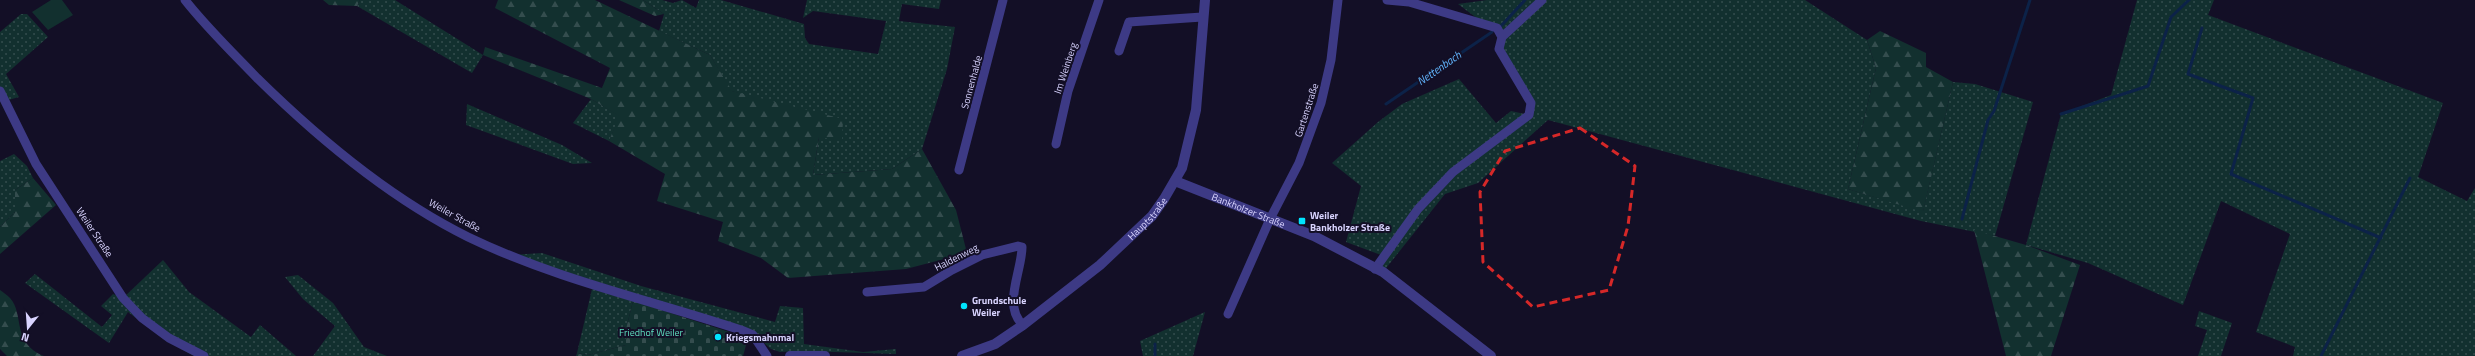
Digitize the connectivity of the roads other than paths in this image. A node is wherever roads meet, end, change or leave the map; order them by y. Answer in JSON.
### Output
{"nodes":[{"id":1,"x":185,"y":0,"type":"edge"},
{"id":2,"x":1003,"y":0,"type":"edge"},
{"id":3,"x":1099,"y":0,"type":"edge"},
{"id":4,"x":1205,"y":0,"type":"edge"},
{"id":5,"x":1338,"y":0,"type":"edge"},
{"id":6,"x":1387,"y":0,"type":"edge"},
{"id":7,"x":1542,"y":0,"type":"edge"},
{"id":8,"x":1202,"y":17,"type":"junction"},
{"id":9,"x":1502,"y":37,"type":"junction"},
{"id":10,"x":1119,"y":51,"type":"dead end"},
{"id":11,"x":0,"y":91,"type":"edge"},
{"id":12,"x":1056,"y":144,"type":"dead end"},
{"id":13,"x":958,"y":170,"type":"dead end"},
{"id":14,"x":1175,"y":181,"type":"junction"},
{"id":15,"x":1270,"y":219,"type":"junction"},
{"id":16,"x":1375,"y":269,"type":"junction"},
{"id":17,"x":867,"y":292,"type":"dead end"},
{"id":18,"x":1228,"y":314,"type":"dead end"},
{"id":19,"x":1023,"y":325,"type":"junction"},
{"id":20,"x":204,"y":356,"type":"edge"},
{"id":21,"x":767,"y":356,"type":"edge"},
{"id":22,"x":790,"y":356,"type":"edge"},
{"id":23,"x":825,"y":356,"type":"edge"},
{"id":24,"x":962,"y":356,"type":"edge"},
{"id":25,"x":1491,"y":356,"type":"edge"}],
"edges":[{"from":1,"to":21,"type":"street","name":"Weiler Straße"},
{"from":2,"to":13,"type":"street","name":"Sonnenhalde"},
{"from":3,"to":12,"type":"street","name":"Im Weinberg"},
{"from":4,"to":8,"type":"street","name":"Hauptstraße"},
{"from":5,"to":15,"type":"street","name":"Gartenstraße"},
{"from":6,"to":9,"type":"street"},
{"from":7,"to":9,"type":"street"},
{"from":8,"to":10,"type":"street"},
{"from":8,"to":14,"type":"street","name":"Hauptstraße"},
{"from":9,"to":16,"type":"street"},
{"from":11,"to":20,"type":"street","name":"Weiler Straße"},
{"from":14,"to":15,"type":"street","name":"Bankholzer Straße"},
{"from":14,"to":19,"type":"street","name":"Hauptstraße"},
{"from":15,"to":16,"type":"street","name":"Bankholzer Straße"},
{"from":15,"to":18,"type":"street","name":"Gartenstraße"},
{"from":16,"to":25,"type":"street","name":"Bankholzer Straße"},
{"from":17,"to":19,"type":"street","name":"Haldenweg"},
{"from":19,"to":24,"type":"street","name":"Hauptstraße"},
{"from":22,"to":23,"type":"street"}]}
